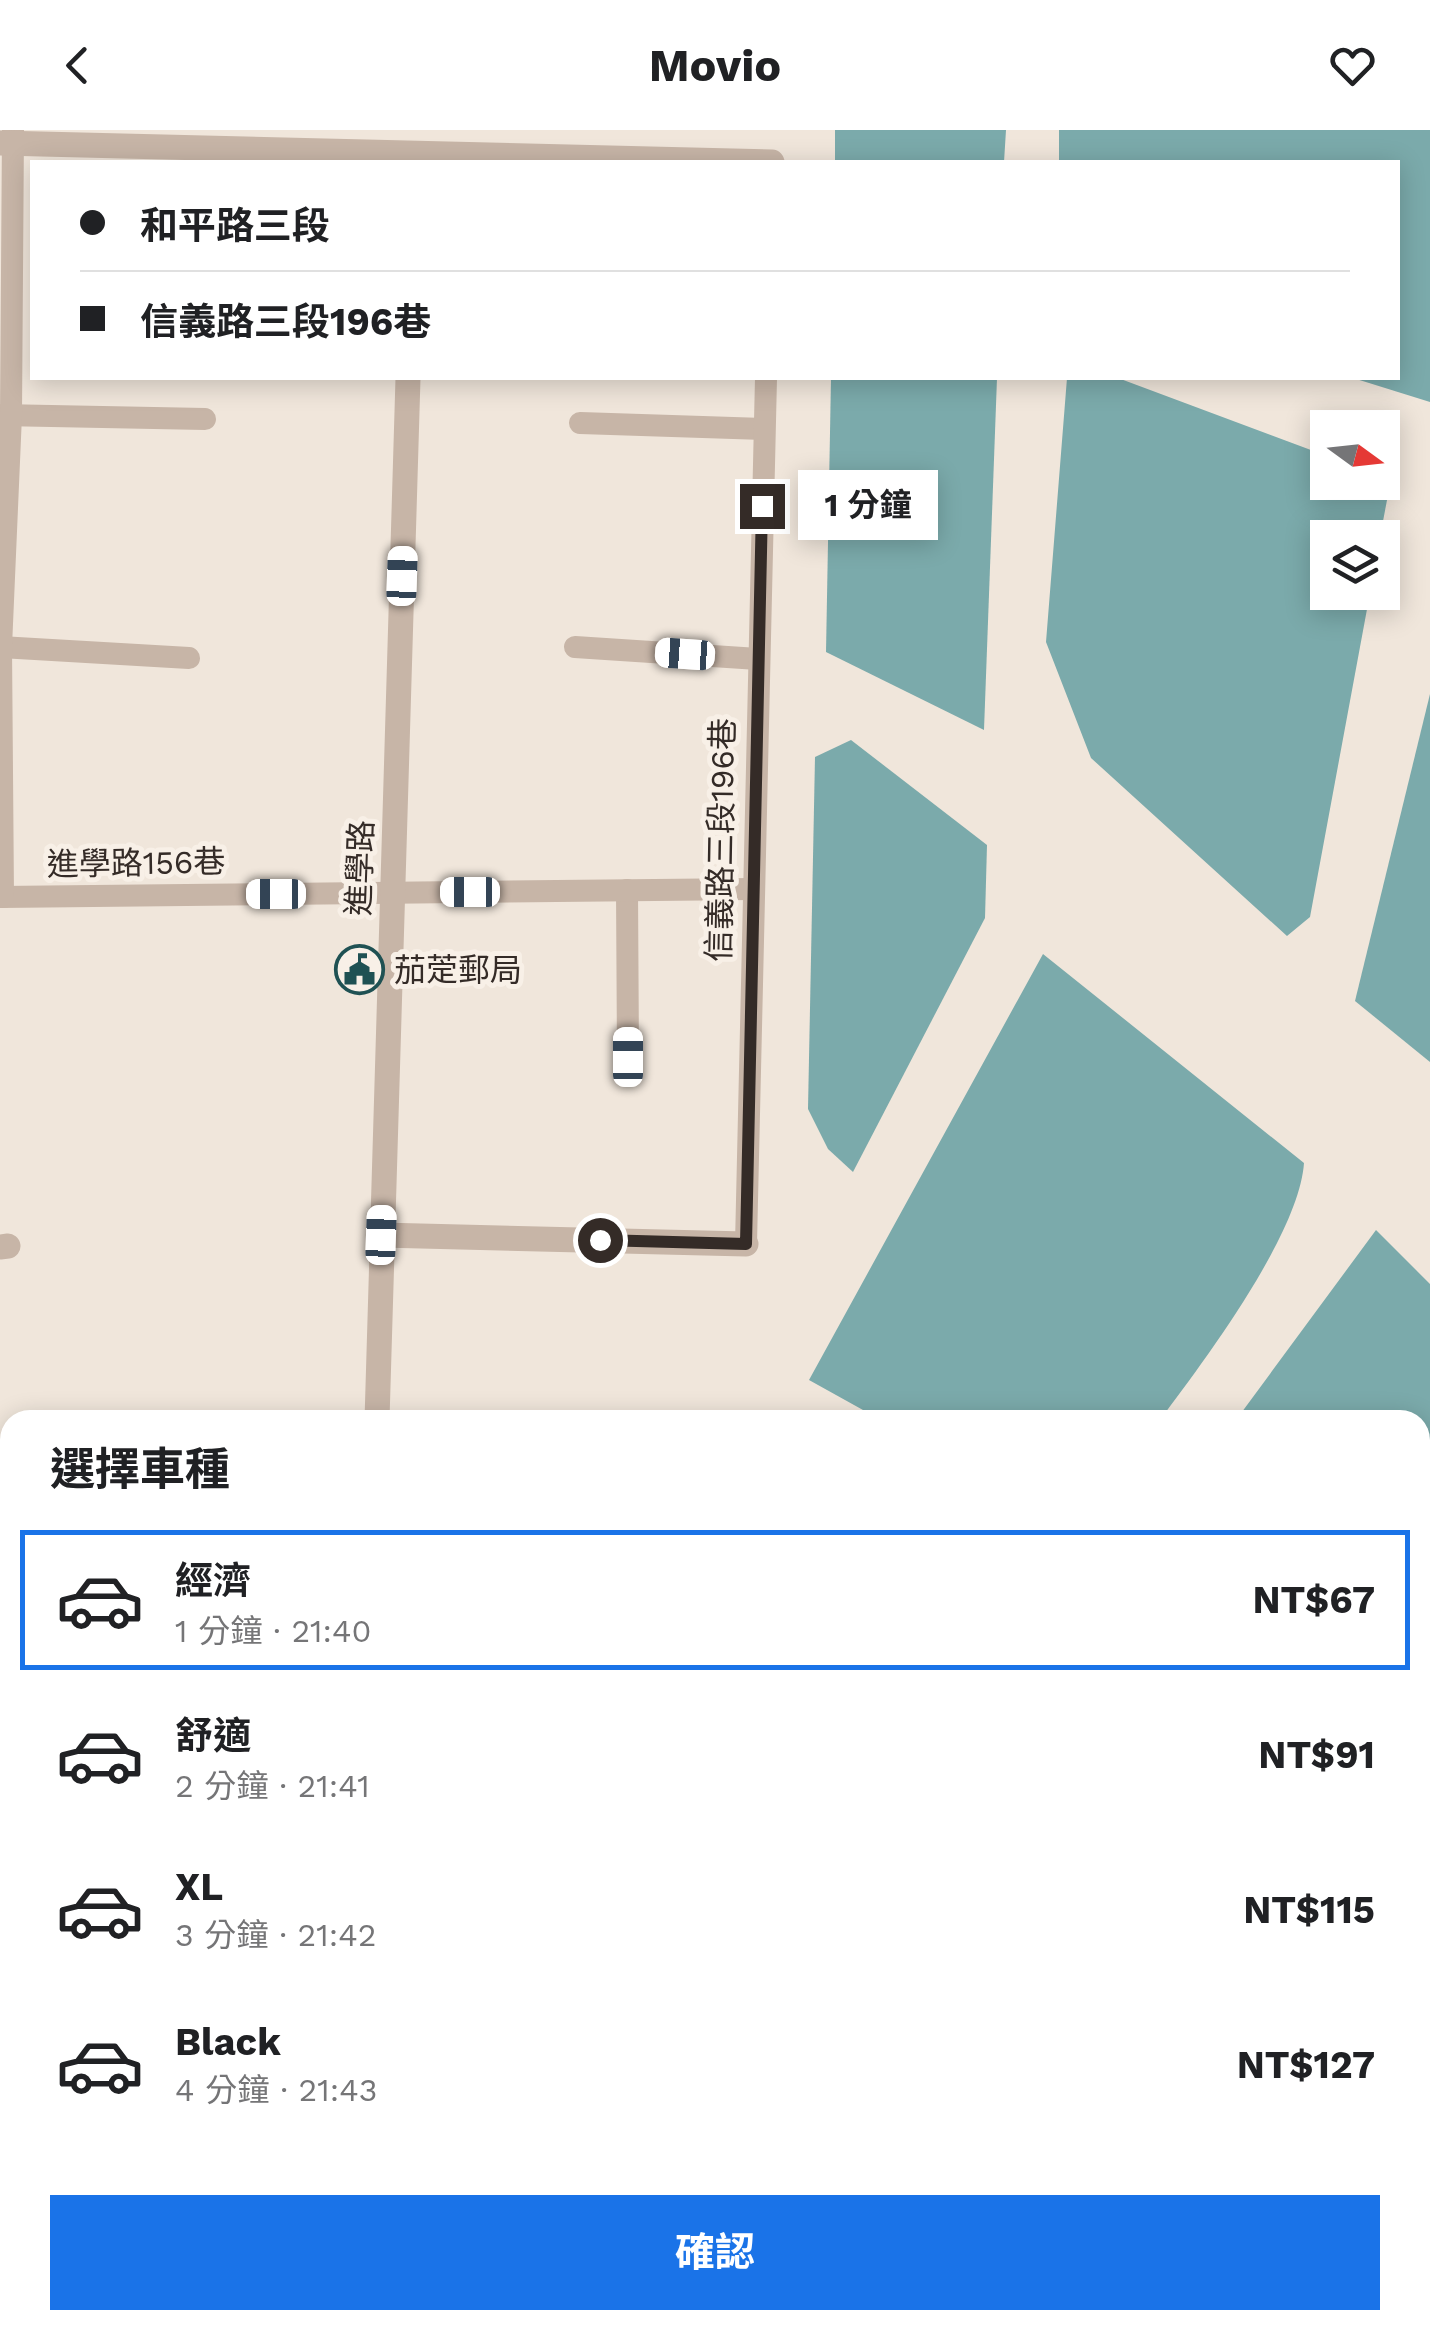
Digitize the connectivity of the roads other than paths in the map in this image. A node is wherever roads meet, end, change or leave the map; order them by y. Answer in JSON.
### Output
{"nodes":[{"id":1,"x":161,"y":138,"type":"edge"},
{"id":2,"x":9,"y":139,"type":"edge"},
{"id":3,"x":415,"y":149,"type":"edge"},
{"id":4,"x":717,"y":160,"type":"edge"},
{"id":5,"x":408,"y":380,"type":"edge"},
{"id":6,"x":766,"y":380,"type":"edge"},
{"id":7,"x":6,"y":415,"type":"edge"},
{"id":8,"x":205,"y":419,"type":"dead end"},
{"id":9,"x":580,"y":423,"type":"dead end"},
{"id":10,"x":764,"y":429,"type":"junction"},
{"id":11,"x":0,"y":647,"type":"edge"},
{"id":12,"x":574,"y":647,"type":"dead end"},
{"id":13,"x":188,"y":658,"type":"dead end"},
{"id":14,"x":758,"y":660,"type":"junction"},
{"id":15,"x":752,"y":889,"type":"junction"},
{"id":16,"x":627,"y":890,"type":"junction"},
{"id":17,"x":392,"y":893,"type":"junction"},
{"id":18,"x":2,"y":897,"type":"edge"},
{"id":19,"x":628,"y":1057,"type":"dead end"},
{"id":20,"x":381,"y":1235,"type":"junction"},
{"id":21,"x":746,"y":1244,"type":"joint"},
{"id":22,"x":377,"y":1410,"type":"edge"}],
"edges":[{"from":1,"to":2,"type":"street"},
{"from":1,"to":3,"type":"street"},
{"from":2,"to":7,"type":"lane"},
{"from":3,"to":4,"type":"street"},
{"from":5,"to":17,"type":"street","name":"進學路"},
{"from":6,"to":10,"type":"lane","name":"信義路三段196巷"},
{"from":7,"to":8,"type":"lane"},
{"from":7,"to":11,"type":"lane"},
{"from":9,"to":10,"type":"lane"},
{"from":10,"to":14,"type":"lane","name":"信義路三段196巷"},
{"from":11,"to":13,"type":"lane"},
{"from":11,"to":18,"type":"lane"},
{"from":12,"to":14,"type":"lane"},
{"from":14,"to":15,"type":"lane","name":"信義路三段196巷"},
{"from":15,"to":16,"type":"lane","name":"進學路156巷"},
{"from":15,"to":21,"type":"lane","name":"信義路三段196巷"},
{"from":16,"to":17,"type":"lane","name":"進學路156巷"},
{"from":16,"to":19,"type":"lane"},
{"from":17,"to":18,"type":"lane","name":"進學路156巷"},
{"from":17,"to":20,"type":"street","name":"進學路"},
{"from":20,"to":21,"type":"street"},
{"from":20,"to":22,"type":"street","name":"進學路"}]}
